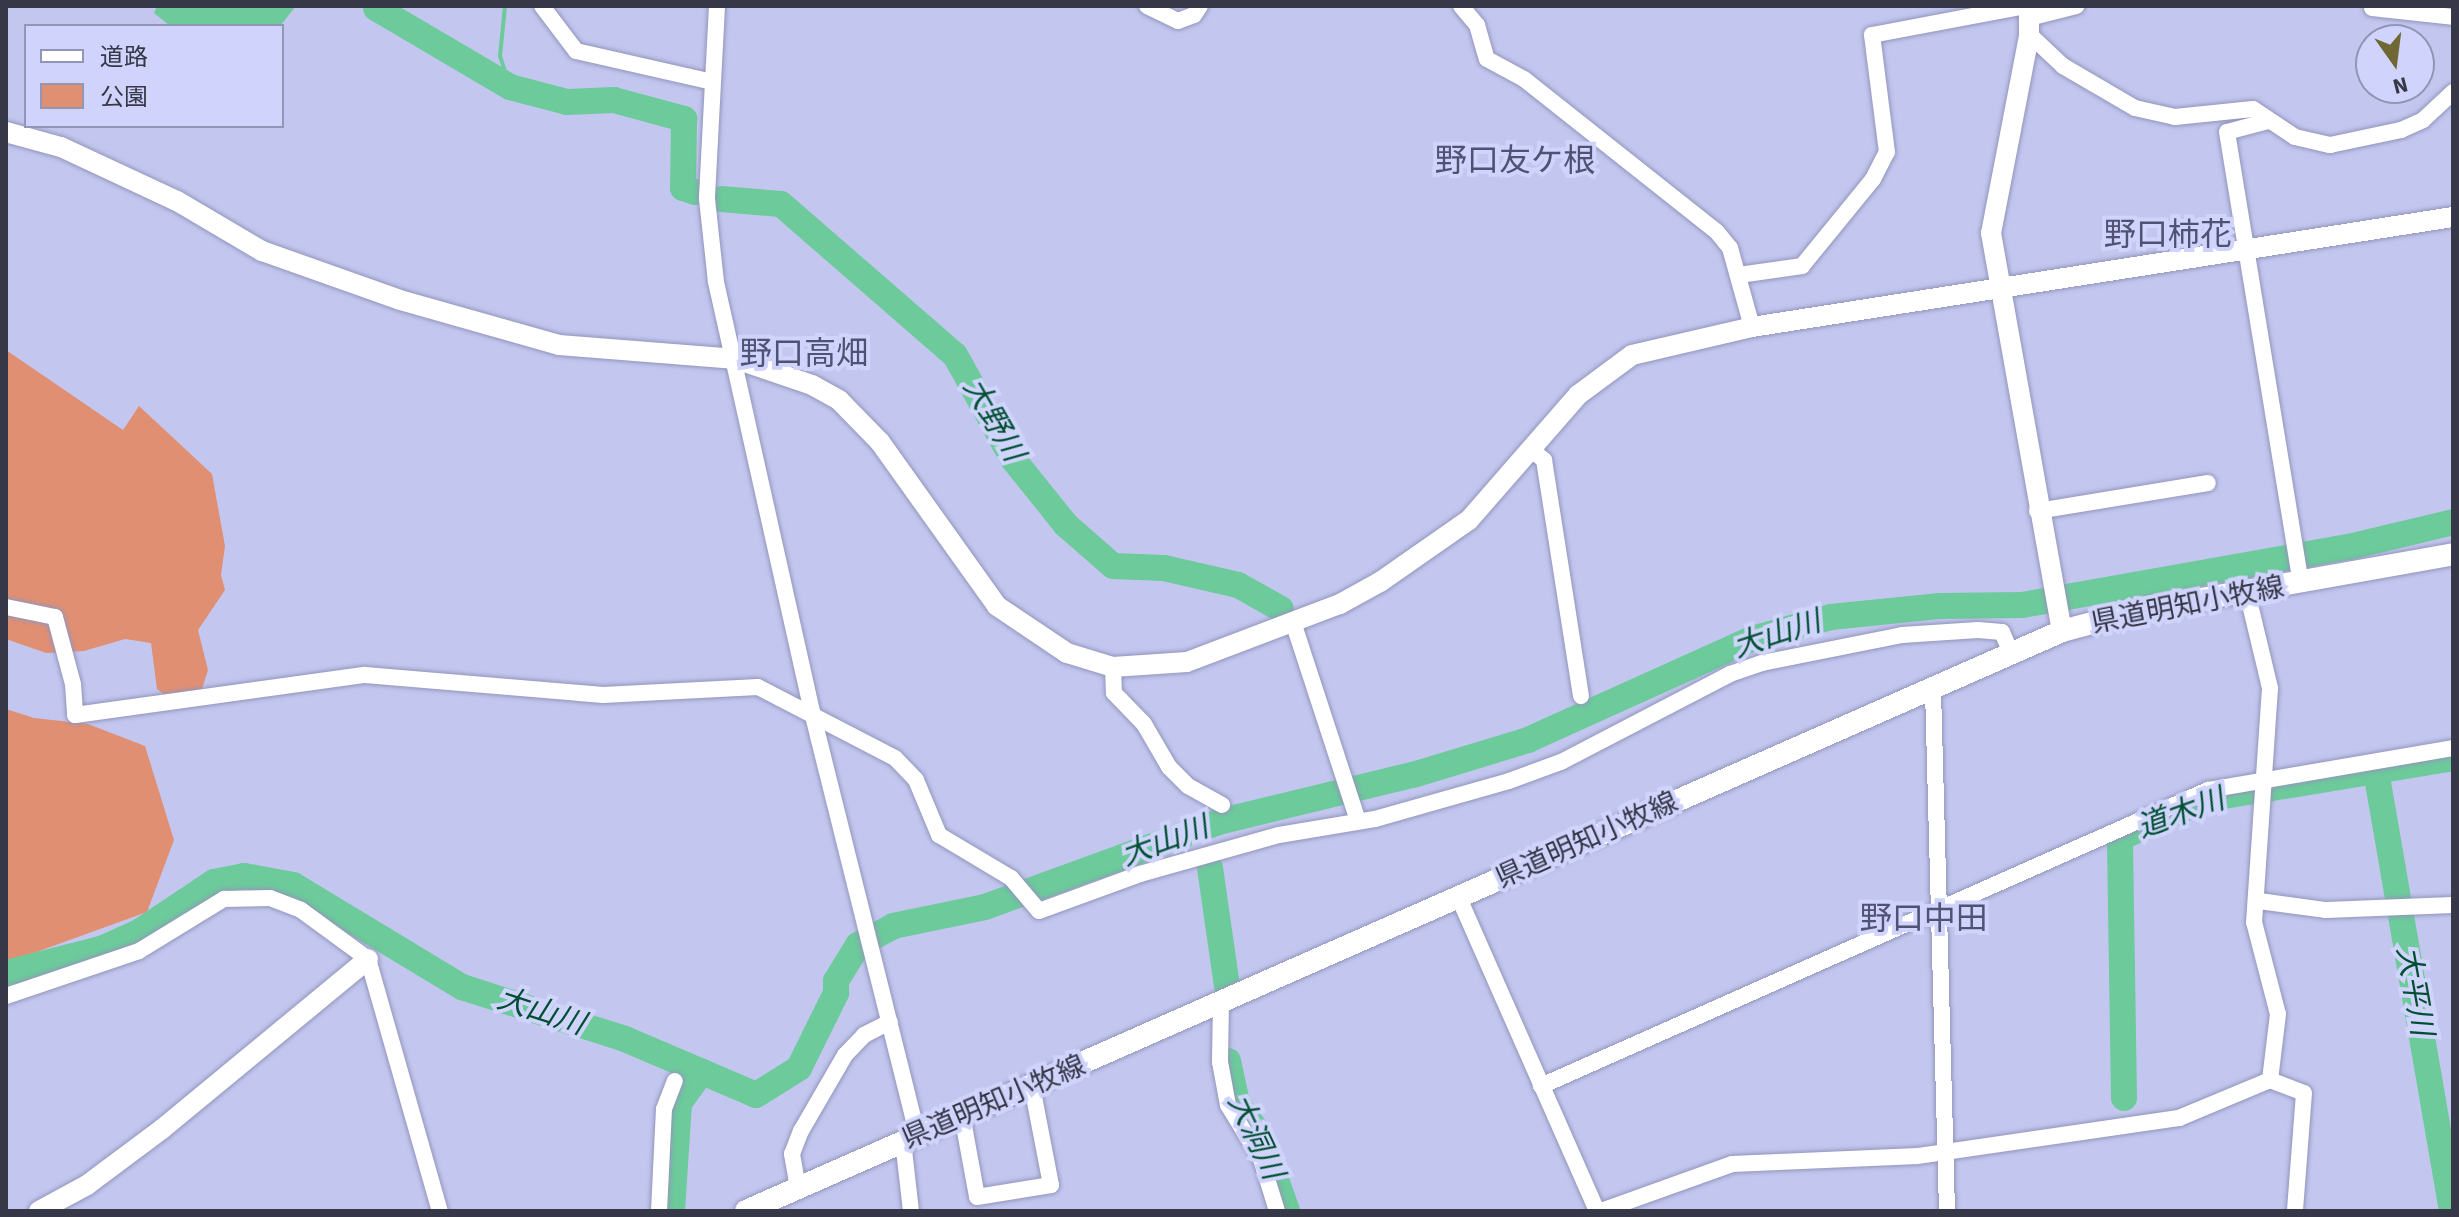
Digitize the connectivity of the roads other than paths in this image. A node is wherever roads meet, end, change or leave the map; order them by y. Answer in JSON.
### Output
{"nodes":[{"id":1,"x":542,"y":6,"type":"edge"},
{"id":2,"x":717,"y":6,"type":"edge"},
{"id":3,"x":1147,"y":6,"type":"edge"},
{"id":4,"x":1200,"y":6,"type":"edge"},
{"id":5,"x":1461,"y":6,"type":"edge"},
{"id":6,"x":2076,"y":6,"type":"edge"},
{"id":7,"x":2372,"y":8,"type":"dead end"},
{"id":8,"x":2028,"y":16,"type":"edge"},
{"id":9,"x":2453,"y":17,"type":"edge"},
{"id":10,"x":712,"y":82,"type":"junction"},
{"id":11,"x":2453,"y":92,"type":"edge"},
{"id":12,"x":2268,"y":121,"type":"junction"},
{"id":13,"x":6,"y":132,"type":"edge"},
{"id":14,"x":2453,"y":217,"type":"edge"},
{"id":15,"x":2246,"y":252,"type":"junction"},
{"id":16,"x":1739,"y":275,"type":"junction"},
{"id":17,"x":1999,"y":288,"type":"junction"},
{"id":18,"x":1752,"y":327,"type":"junction"},
{"id":19,"x":736,"y":359,"type":"junction"},
{"id":20,"x":1532,"y":450,"type":"junction"},
{"id":21,"x":2208,"y":483,"type":"dead end"},
{"id":22,"x":2039,"y":519,"type":"junction"},
{"id":23,"x":2453,"y":554,"type":"edge"},
{"id":24,"x":2300,"y":579,"type":"junction"},
{"id":25,"x":2247,"y":592,"type":"junction"},
{"id":26,"x":6,"y":607,"type":"edge"},
{"id":27,"x":1293,"y":622,"type":"junction"},
{"id":28,"x":2059,"y":625,"type":"junction"},
{"id":29,"x":2011,"y":653,"type":"junction"},
{"id":30,"x":1113,"y":667,"type":"junction"},
{"id":31,"x":1933,"y":690,"type":"junction"},
{"id":32,"x":1581,"y":696,"type":"dead end"},
{"id":33,"x":812,"y":712,"type":"junction"},
{"id":34,"x":2453,"y":748,"type":"edge"},
{"id":35,"x":2266,"y":779,"type":"junction"},
{"id":36,"x":1222,"y":805,"type":"dead end"},
{"id":37,"x":1356,"y":817,"type":"junction"},
{"id":38,"x":1459,"y":898,"type":"junction"},
{"id":39,"x":2259,"y":901,"type":"junction"},
{"id":40,"x":2453,"y":905,"type":"edge"},
{"id":41,"x":1937,"y":910,"type":"junction"},
{"id":42,"x":368,"y":959,"type":"junction"},
{"id":43,"x":6,"y":996,"type":"edge"},
{"id":44,"x":1221,"y":1002,"type":"junction"},
{"id":45,"x":890,"y":1022,"type":"junction"},
{"id":46,"x":2270,"y":1080,"type":"junction"},
{"id":47,"x":675,"y":1081,"type":"dead end"},
{"id":48,"x":1032,"y":1086,"type":"junction"},
{"id":49,"x":1541,"y":1086,"type":"junction"},
{"id":50,"x":962,"y":1115,"type":"junction"},
{"id":51,"x":910,"y":1138,"type":"junction"},
{"id":52,"x":1943,"y":1151,"type":"junction"},
{"id":53,"x":798,"y":1188,"type":"junction"},
{"id":54,"x":39,"y":1211,"type":"edge"},
{"id":55,"x":440,"y":1211,"type":"edge"},
{"id":56,"x":659,"y":1211,"type":"edge"},
{"id":57,"x":746,"y":1211,"type":"edge"},
{"id":58,"x":911,"y":1211,"type":"edge"},
{"id":59,"x":1277,"y":1211,"type":"edge"},
{"id":60,"x":1599,"y":1211,"type":"edge"},
{"id":61,"x":1947,"y":1211,"type":"edge"},
{"id":62,"x":2295,"y":1211,"type":"edge"}],
"edges":[{"from":1,"to":10,"type":"street"},
{"from":2,"to":10,"type":"street"},
{"from":3,"to":4,"type":"street"},
{"from":5,"to":16,"type":"street"},
{"from":6,"to":8,"type":"street"},
{"from":7,"to":9,"type":"street"},
{"from":8,"to":12,"type":"street"},
{"from":8,"to":16,"type":"street"},
{"from":8,"to":17,"type":"street"},
{"from":10,"to":19,"type":"street"},
{"from":11,"to":12,"type":"street"},
{"from":12,"to":15,"type":"street"},
{"from":13,"to":19,"type":"street"},
{"from":14,"to":15,"type":"street"},
{"from":15,"to":17,"type":"street"},
{"from":15,"to":24,"type":"street"},
{"from":16,"to":18,"type":"street"},
{"from":17,"to":18,"type":"street"},
{"from":17,"to":22,"type":"street"},
{"from":18,"to":20,"type":"street"},
{"from":19,"to":30,"type":"street"},
{"from":19,"to":33,"type":"street"},
{"from":20,"to":27,"type":"street"},
{"from":20,"to":32,"type":"street"},
{"from":21,"to":22,"type":"street"},
{"from":22,"to":28,"type":"street"},
{"from":23,"to":24,"type":"main road","name":"県道明知小牧線"},
{"from":24,"to":25,"type":"main road","name":"県道明知小牧線"},
{"from":25,"to":28,"type":"main road","name":"県道明知小牧線"},
{"from":25,"to":35,"type":"street"},
{"from":26,"to":33,"type":"street"},
{"from":27,"to":30,"type":"street"},
{"from":27,"to":37,"type":"street"},
{"from":28,"to":29,"type":"main road","name":"県道明知小牧線"},
{"from":29,"to":31,"type":"main road","name":"県道明知小牧線"},
{"from":29,"to":37,"type":"street"},
{"from":30,"to":36,"type":"street"},
{"from":31,"to":38,"type":"main road","name":"県道明知小牧線"},
{"from":31,"to":41,"type":"street"},
{"from":33,"to":37,"type":"street"},
{"from":33,"to":45,"type":"street"},
{"from":34,"to":35,"type":"street"},
{"from":35,"to":39,"type":"street"},
{"from":35,"to":41,"type":"street"},
{"from":38,"to":44,"type":"main road","name":"県道明知小牧線"},
{"from":38,"to":49,"type":"street"},
{"from":39,"to":40,"type":"street"},
{"from":39,"to":46,"type":"street"},
{"from":41,"to":49,"type":"street"},
{"from":41,"to":52,"type":"street"},
{"from":42,"to":43,"type":"street"},
{"from":42,"to":54,"type":"street"},
{"from":42,"to":55,"type":"street"},
{"from":44,"to":48,"type":"main road","name":"県道明知小牧線"},
{"from":44,"to":59,"type":"street"},
{"from":45,"to":51,"type":"street"},
{"from":45,"to":53,"type":"street"},
{"from":46,"to":52,"type":"street"},
{"from":46,"to":62,"type":"street"},
{"from":47,"to":56,"type":"street"},
{"from":48,"to":50,"type":"main road","name":"県道明知小牧線"},
{"from":48,"to":50,"type":"street"},
{"from":49,"to":60,"type":"street"},
{"from":50,"to":51,"type":"main road","name":"県道明知小牧線"},
{"from":51,"to":53,"type":"main road","name":"県道明知小牧線"},
{"from":51,"to":58,"type":"street"},
{"from":52,"to":60,"type":"street"},
{"from":52,"to":61,"type":"street"},
{"from":53,"to":57,"type":"main road","name":"県道明知小牧線"}]}
